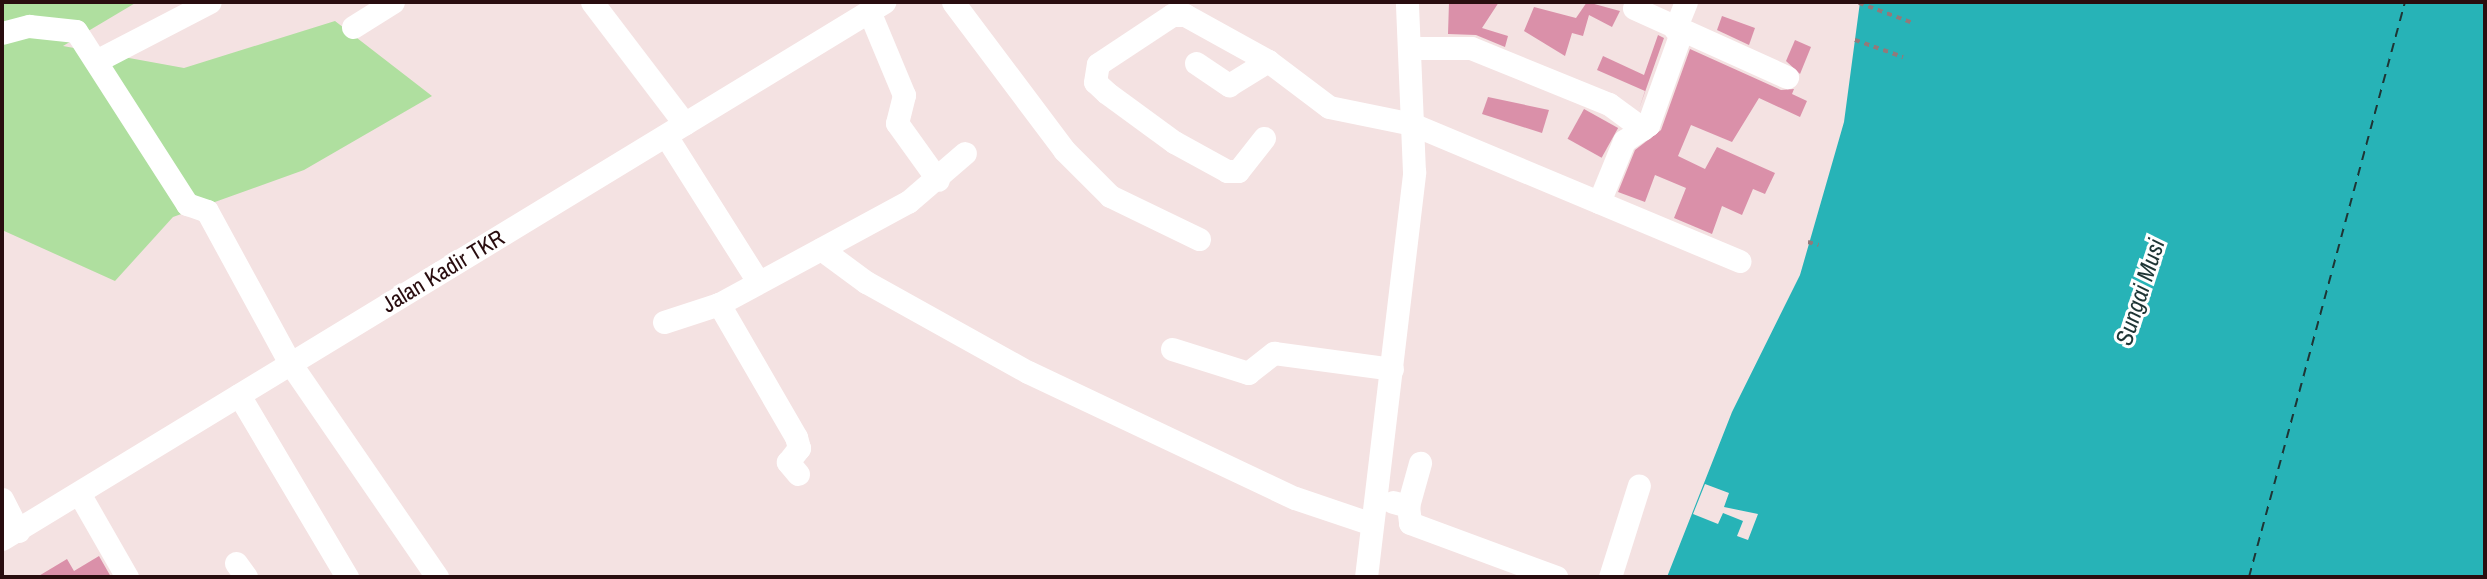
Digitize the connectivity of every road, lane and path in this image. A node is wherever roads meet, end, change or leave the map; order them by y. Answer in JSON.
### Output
{"nodes":[{"id":1,"x":210,"y":2,"type":"edge"},
{"id":2,"x":393,"y":2,"type":"edge"},
{"id":3,"x":592,"y":2,"type":"edge"},
{"id":4,"x":953,"y":2,"type":"edge"},
{"id":5,"x":1407,"y":2,"type":"edge"},
{"id":6,"x":1686,"y":2,"type":"edge"},
{"id":7,"x":1860,"y":3,"type":"edge"},
{"id":8,"x":876,"y":6,"type":"edge"},
{"id":9,"x":1634,"y":8,"type":"dead end"},
{"id":10,"x":1913,"y":23,"type":"dead end"},
{"id":11,"x":354,"y":27,"type":"dead end"},
{"id":12,"x":1678,"y":31,"type":"junction"},
{"id":13,"x":2,"y":33,"type":"edge"},
{"id":14,"x":1855,"y":40,"type":"dead end"},
{"id":15,"x":1409,"y":48,"type":"junction"},
{"id":16,"x":1903,"y":57,"type":"dead end"},
{"id":17,"x":96,"y":61,"type":"junction"},
{"id":18,"x":1268,"y":61,"type":"junction"},
{"id":19,"x":1196,"y":63,"type":"dead end"},
{"id":20,"x":1787,"y":78,"type":"dead end"},
{"id":21,"x":1412,"y":124,"type":"junction"},
{"id":22,"x":1643,"y":129,"type":"junction"},
{"id":23,"x":676,"y":130,"type":"junction"},
{"id":24,"x":1264,"y":138,"type":"dead end"},
{"id":25,"x":965,"y":152,"type":"dead end"},
{"id":26,"x":938,"y":180,"type":"junction"},
{"id":27,"x":1599,"y":202,"type":"junction"},
{"id":28,"x":1199,"y":239,"type":"dead end"},
{"id":29,"x":1808,"y":242,"type":"dead end"},
{"id":30,"x":1819,"y":245,"type":"dead end"},
{"id":31,"x":821,"y":249,"type":"junction"},
{"id":32,"x":1740,"y":261,"type":"dead end"},
{"id":33,"x":757,"y":280,"type":"junction"},
{"id":34,"x":719,"y":304,"type":"junction"},
{"id":35,"x":664,"y":322,"type":"dead end"},
{"id":36,"x":1172,"y":349,"type":"dead end"},
{"id":37,"x":290,"y":363,"type":"junction"},
{"id":38,"x":1392,"y":369,"type":"junction"},
{"id":39,"x":239,"y":395,"type":"junction"},
{"id":40,"x":1420,"y":463,"type":"dead end"},
{"id":41,"x":798,"y":474,"type":"dead end"},
{"id":42,"x":1639,"y":485,"type":"dead end"},
{"id":43,"x":80,"y":495,"type":"junction"},
{"id":44,"x":2,"y":499,"type":"edge"},
{"id":45,"x":1376,"y":500,"type":"junction"},
{"id":46,"x":1408,"y":506,"type":"junction"},
{"id":47,"x":1372,"y":524,"type":"junction"},
{"id":48,"x":10,"y":535,"type":"edge"},
{"id":49,"x":127,"y":577,"type":"edge"},
{"id":50,"x":347,"y":577,"type":"edge"},
{"id":51,"x":437,"y":577,"type":"edge"},
{"id":52,"x":1366,"y":577,"type":"edge"},
{"id":53,"x":1556,"y":577,"type":"edge"},
{"id":54,"x":1610,"y":577,"type":"edge"}],
"edges":[{"from":1,"to":17,"type":"street"},
{"from":2,"to":11,"type":"street"},
{"from":3,"to":23,"type":"street"},
{"from":4,"to":28,"type":"street"},
{"from":5,"to":15,"type":"street"},
{"from":6,"to":12,"type":"street"},
{"from":7,"to":10,"type":"path"},
{"from":8,"to":23,"type":"street","name":"Jalan Kadir TKR"},
{"from":8,"to":26,"type":"street"},
{"from":9,"to":12,"type":"street"},
{"from":12,"to":20,"type":"street"},
{"from":12,"to":22,"type":"street"},
{"from":13,"to":17,"type":"street"},
{"from":14,"to":16,"type":"path"},
{"from":15,"to":21,"type":"street"},
{"from":15,"to":22,"type":"street"},
{"from":17,"to":37,"type":"street"},
{"from":18,"to":19,"type":"street"},
{"from":18,"to":21,"type":"street"},
{"from":18,"to":24,"type":"street"},
{"from":21,"to":27,"type":"street"},
{"from":21,"to":38,"type":"street"},
{"from":22,"to":27,"type":"street"},
{"from":23,"to":33,"type":"street"},
{"from":23,"to":37,"type":"street","name":"Jalan Kadir TKR"},
{"from":25,"to":26,"type":"street"},
{"from":26,"to":31,"type":"street"},
{"from":27,"to":32,"type":"street"},
{"from":29,"to":30,"type":"path"},
{"from":31,"to":33,"type":"street"},
{"from":31,"to":47,"type":"street"},
{"from":33,"to":34,"type":"street"},
{"from":34,"to":35,"type":"street"},
{"from":34,"to":41,"type":"street"},
{"from":36,"to":38,"type":"street"},
{"from":37,"to":39,"type":"street","name":"Jalan Kadir TKR"},
{"from":37,"to":51,"type":"street"},
{"from":38,"to":45,"type":"street"},
{"from":39,"to":43,"type":"street","name":"Jalan Kadir TKR"},
{"from":39,"to":50,"type":"street"},
{"from":40,"to":46,"type":"street"},
{"from":42,"to":54,"type":"street"},
{"from":43,"to":48,"type":"street","name":"Jalan Kadir TKR"},
{"from":43,"to":49,"type":"street"},
{"from":44,"to":48,"type":"street"},
{"from":45,"to":46,"type":"street"},
{"from":45,"to":47,"type":"street"},
{"from":46,"to":53,"type":"street"},
{"from":47,"to":52,"type":"street"}]}
